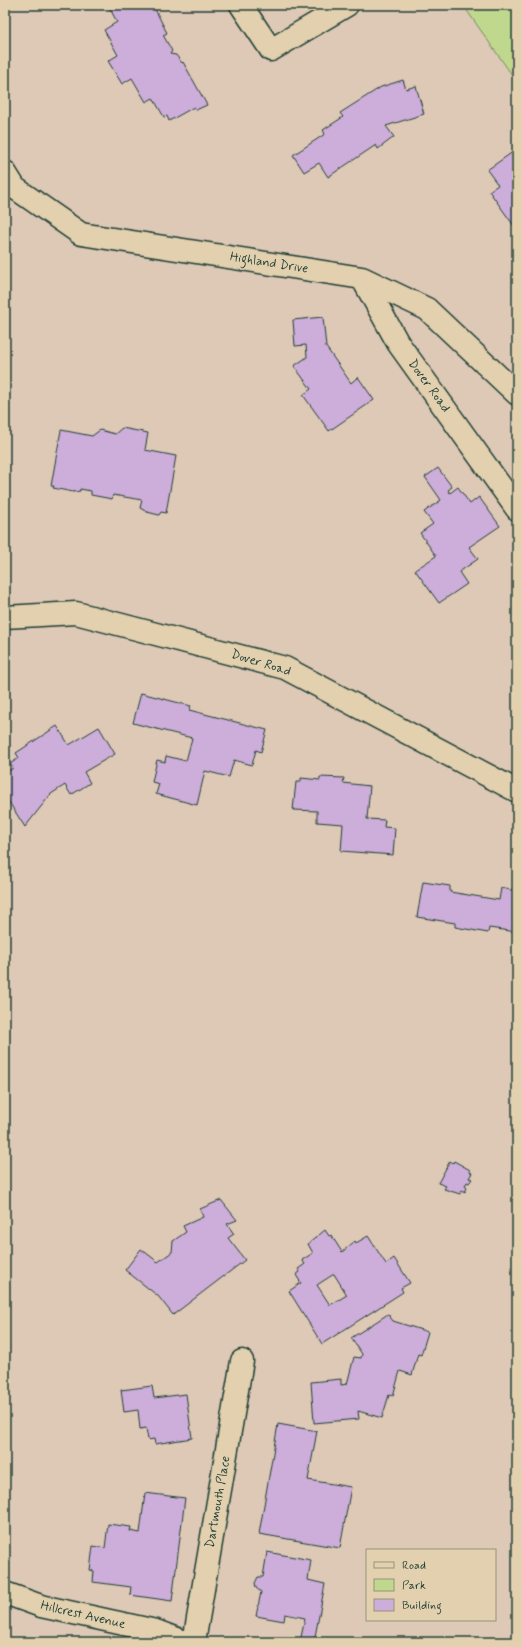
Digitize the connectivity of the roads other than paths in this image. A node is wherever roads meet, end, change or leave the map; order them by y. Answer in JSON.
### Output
{"nodes":[{"id":1,"x":241,"y":5,"type":"edge"},
{"id":2,"x":347,"y":5,"type":"edge"},
{"id":3,"x":5,"y":172,"type":"edge"},
{"id":4,"x":362,"y":278,"type":"junction"},
{"id":5,"x":517,"y":394,"type":"edge"},
{"id":6,"x":517,"y":508,"type":"edge"},
{"id":7,"x":5,"y":617,"type":"edge"},
{"id":8,"x":517,"y":791,"type":"edge"},
{"id":9,"x":242,"y":1361,"type":"dead end"},
{"id":10,"x":5,"y":1593,"type":"edge"},
{"id":11,"x":185,"y":1642,"type":"edge"},
{"id":12,"x":194,"y":1642,"type":"edge"}],
"edges":[{"from":1,"to":2,"type":"street"},
{"from":3,"to":4,"type":"street","name":"Highland Drive"},
{"from":4,"to":5,"type":"street","name":"Highland Drive"},
{"from":4,"to":6,"type":"street","name":"Dover Road"},
{"from":7,"to":8,"type":"street","name":"Dover Road"},
{"from":9,"to":12,"type":"street","name":"Dartmouth Place"},
{"from":10,"to":11,"type":"street","name":"Hillcrest Avenue"}]}
